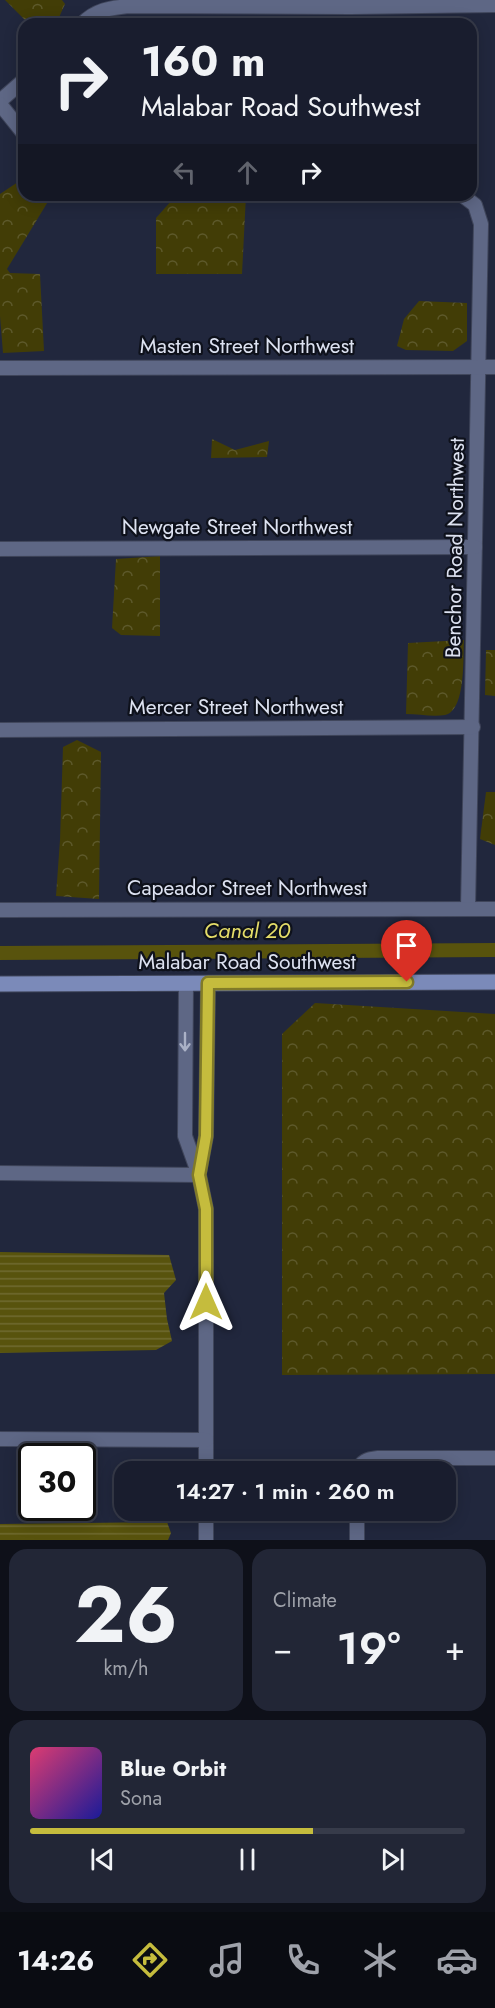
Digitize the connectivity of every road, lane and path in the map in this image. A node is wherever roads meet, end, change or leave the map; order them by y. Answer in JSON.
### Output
{"nodes":[{"id":1,"x":495,"y":5,"type":"edge"},
{"id":2,"x":87,"y":18,"type":"edge"},
{"id":3,"x":18,"y":86,"type":"edge"},
{"id":4,"x":0,"y":102,"type":"edge"},
{"id":5,"x":18,"y":126,"type":"edge"},
{"id":6,"x":470,"y":201,"type":"edge"},
{"id":7,"x":478,"y":367,"type":"junction"},
{"id":8,"x":495,"y":367,"type":"edge"},
{"id":9,"x":0,"y":368,"type":"edge"},
{"id":10,"x":475,"y":547,"type":"junction"},
{"id":11,"x":0,"y":549,"type":"edge"},
{"id":12,"x":473,"y":727,"type":"junction"},
{"id":13,"x":0,"y":730,"type":"edge"},
{"id":14,"x":468,"y":909,"type":"junction"},
{"id":15,"x":495,"y":909,"type":"edge"},
{"id":16,"x":0,"y":910,"type":"edge"},
{"id":17,"x":495,"y":982,"type":"edge"},
{"id":18,"x":186,"y":983,"type":"junction"},
{"id":19,"x":208,"y":983,"type":"junction"},
{"id":20,"x":0,"y":984,"type":"edge"},
{"id":21,"x":0,"y":1173,"type":"edge"},
{"id":22,"x":199,"y":1175,"type":"junction"},
{"id":23,"x":0,"y":1439,"type":"edge"},
{"id":24,"x":206,"y":1440,"type":"junction"},
{"id":25,"x":495,"y":1458,"type":"edge"},
{"id":26,"x":206,"y":1461,"type":"edge"},
{"id":27,"x":366,"y":1461,"type":"edge"},
{"id":28,"x":206,"y":1521,"type":"edge"},
{"id":29,"x":357,"y":1521,"type":"edge"},
{"id":30,"x":206,"y":1540,"type":"edge"},
{"id":31,"x":357,"y":1540,"type":"edge"}],
"edges":[{"from":1,"to":2,"type":"street"},
{"from":3,"to":4,"type":"street"},
{"from":4,"to":5,"type":"street"},
{"from":6,"to":7,"type":"street","name":"Benchor Road Northwest"},
{"from":7,"to":8,"type":"street","name":"Masten Street Northwest"},
{"from":7,"to":9,"type":"street","name":"Masten Street Northwest"},
{"from":7,"to":10,"type":"street","name":"Benchor Road Northwest"},
{"from":10,"to":11,"type":"street","name":"Newgate Street Northwest"},
{"from":10,"to":12,"type":"street","name":"Benchor Road Northwest"},
{"from":12,"to":13,"type":"street","name":"Mercer Street Northwest"},
{"from":12,"to":14,"type":"street","name":"Benchor Road Northwest"},
{"from":14,"to":15,"type":"street","name":"Capeador Street Northwest"},
{"from":14,"to":16,"type":"street","name":"Capeador Street Northwest"},
{"from":17,"to":19,"type":"main road","name":"Malabar Road Southwest"},
{"from":18,"to":19,"type":"main road","name":"Malabar Road Southwest"},
{"from":18,"to":20,"type":"main road","name":"Malabar Road Southwest"},
{"from":18,"to":22,"type":"street","one_way":true},
{"from":19,"to":22,"type":"street"},
{"from":21,"to":22,"type":"street"},
{"from":22,"to":24,"type":"street"},
{"from":23,"to":24,"type":"street"},
{"from":24,"to":26,"type":"street"},
{"from":25,"to":27,"type":"street"},
{"from":28,"to":30,"type":"street"},
{"from":29,"to":31,"type":"street"}]}
